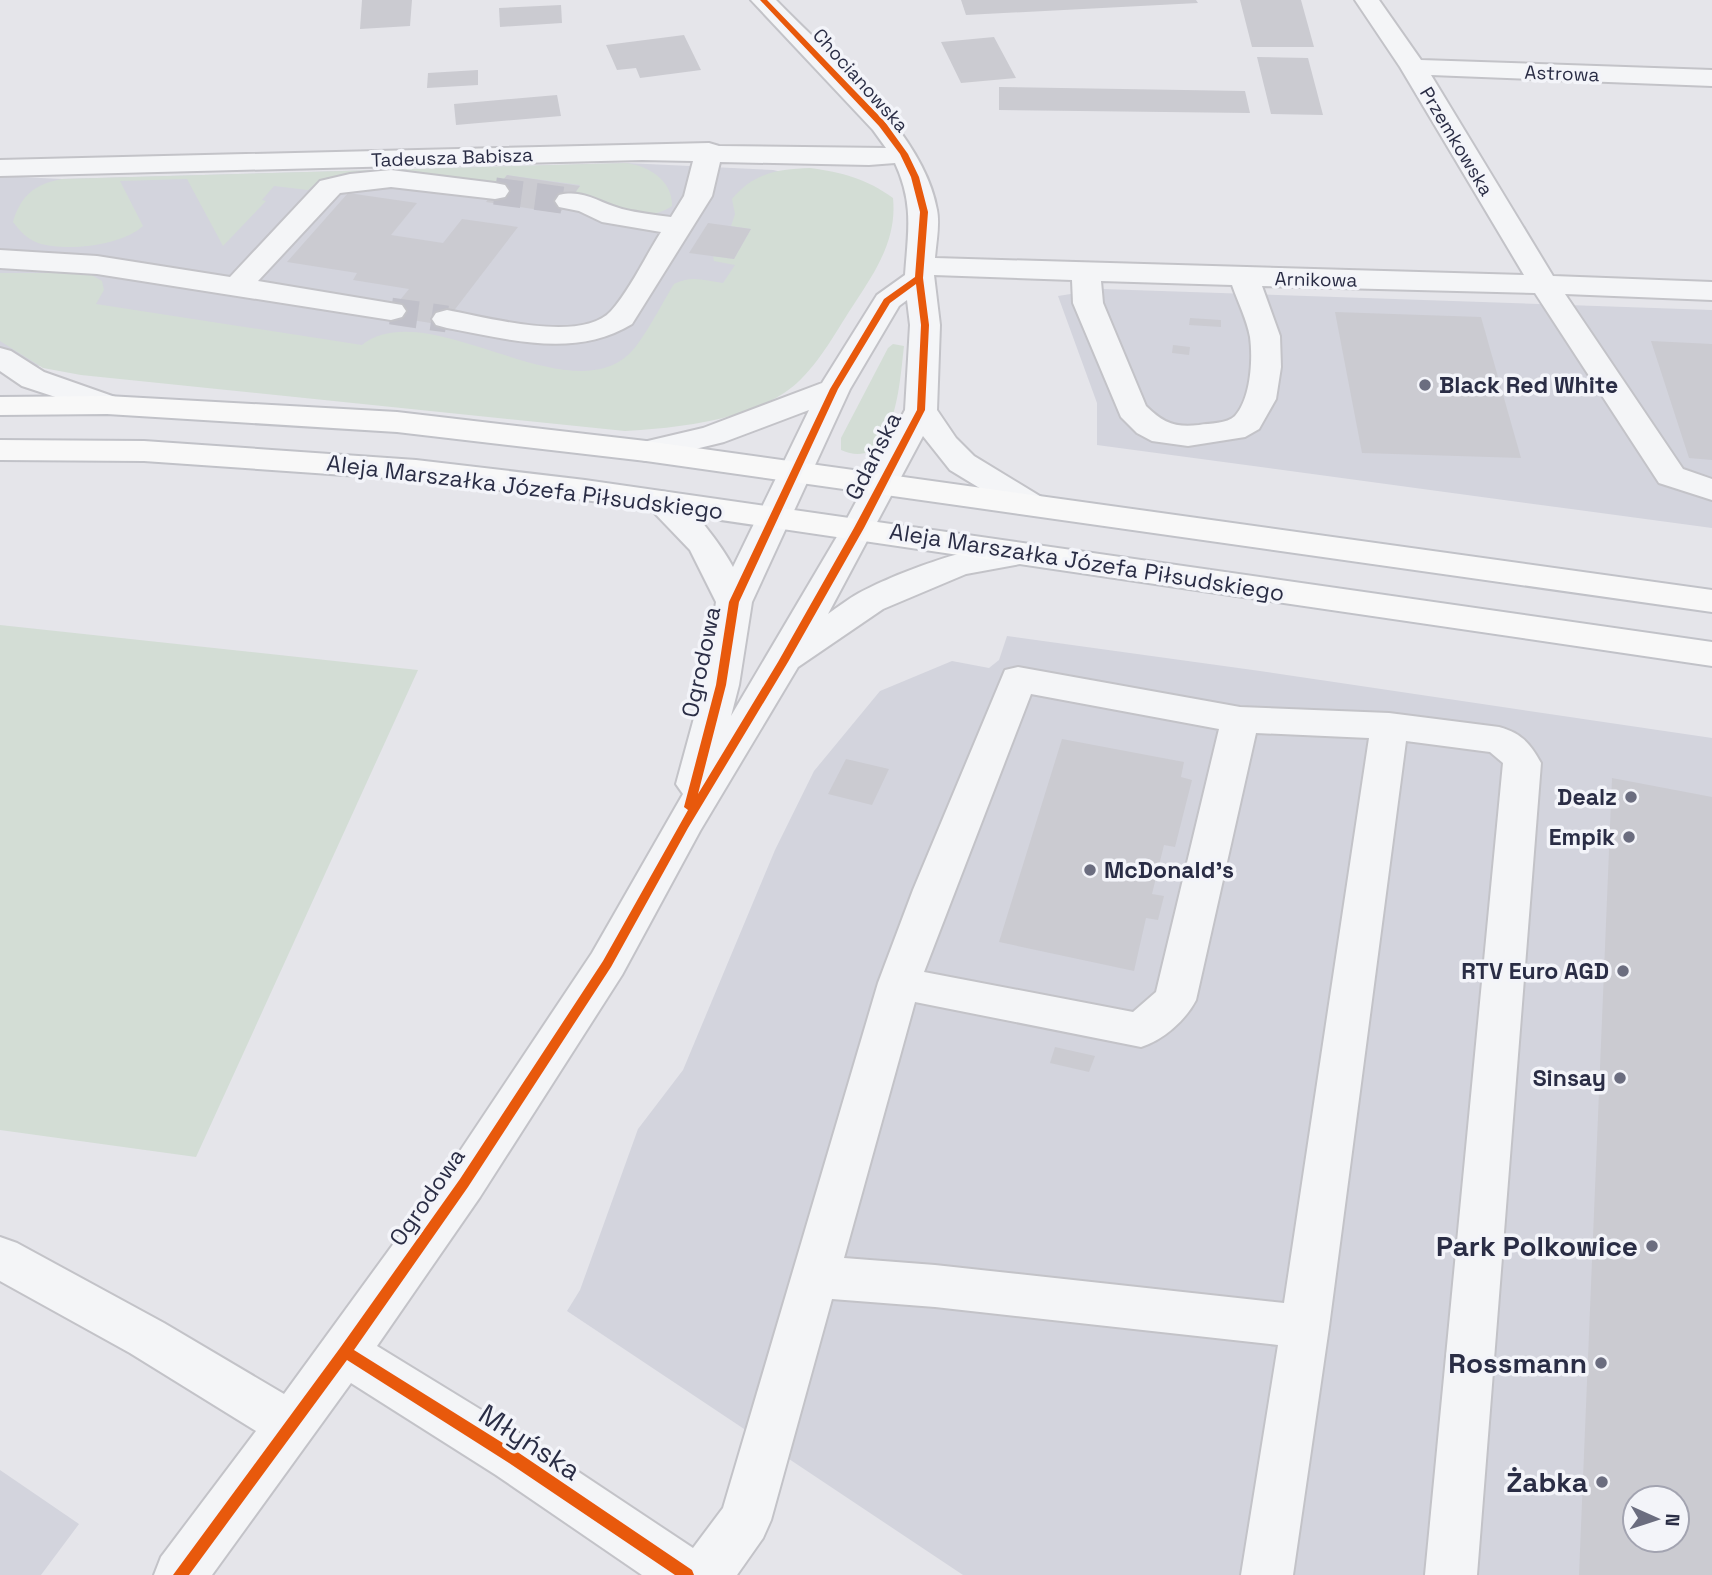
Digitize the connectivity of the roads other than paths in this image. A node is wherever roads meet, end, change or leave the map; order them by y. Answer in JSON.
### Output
{"nodes":[{"id":1,"x":763,"y":0,"type":"edge"},
{"id":2,"x":1367,"y":0,"type":"edge"},
{"id":3,"x":1413,"y":67,"type":"junction"},
{"id":4,"x":1712,"y":78,"type":"edge"},
{"id":5,"x":709,"y":152,"type":"junction"},
{"id":6,"x":904,"y":154,"type":"junction"},
{"id":7,"x":3,"y":174,"type":"edge"},
{"id":8,"x":495,"y":191,"type":"tunnel mouth"},
{"id":9,"x":569,"y":201,"type":"tunnel mouth"},
{"id":10,"x":679,"y":226,"type":"junction"},
{"id":11,"x":0,"y":258,"type":"edge"},
{"id":12,"x":920,"y":272,"type":"junction"},
{"id":13,"x":1086,"y":272,"type":"junction"},
{"id":14,"x":1244,"y":277,"type":"junction"},
{"id":15,"x":1544,"y":284,"type":"junction"},
{"id":16,"x":237,"y":287,"type":"junction"},
{"id":17,"x":1712,"y":291,"type":"edge"},
{"id":18,"x":391,"y":311,"type":"tunnel mouth"},
{"id":19,"x":447,"y":319,"type":"tunnel mouth"},
{"id":20,"x":0,"y":357,"type":"edge"},
{"id":21,"x":834,"y":389,"type":"junction"},
{"id":22,"x":107,"y":405,"type":"junction"},
{"id":23,"x":0,"y":406,"type":"edge"},
{"id":24,"x":921,"y":410,"type":"junction"},
{"id":25,"x":0,"y":450,"type":"edge"},
{"id":26,"x":646,"y":451,"type":"junction"},
{"id":27,"x":795,"y":474,"type":"junction"},
{"id":28,"x":882,"y":483,"type":"junction"},
{"id":29,"x":1712,"y":490,"type":"edge"},
{"id":30,"x":660,"y":501,"type":"junction"},
{"id":31,"x":1031,"y":505,"type":"junction"},
{"id":32,"x":775,"y":518,"type":"junction"},
{"id":33,"x":859,"y":528,"type":"junction"},
{"id":34,"x":1019,"y":554,"type":"junction"},
{"id":35,"x":1712,"y":601,"type":"edge"},
{"id":36,"x":734,"y":602,"type":"junction"},
{"id":37,"x":1712,"y":654,"type":"edge"},
{"id":38,"x":783,"y":662,"type":"junction"},
{"id":39,"x":1240,"y":720,"type":"junction"},
{"id":40,"x":1389,"y":726,"type":"junction"},
{"id":41,"x":683,"y":827,"type":"junction"},
{"id":42,"x":900,"y":983,"type":"junction"},
{"id":43,"x":0,"y":1256,"type":"edge"},
{"id":44,"x":815,"y":1277,"type":"junction"},
{"id":45,"x":1305,"y":1327,"type":"junction"},
{"id":46,"x":345,"y":1352,"type":"junction"},
{"id":47,"x":291,"y":1424,"type":"junction"},
{"id":48,"x":180,"y":1575,"type":"edge"},
{"id":49,"x":687,"y":1575,"type":"edge"},
{"id":50,"x":705,"y":1575,"type":"edge"},
{"id":51,"x":1267,"y":1575,"type":"edge"},
{"id":52,"x":1451,"y":1575,"type":"edge"}],
"edges":[{"from":1,"to":6,"type":"street","name":"Chocianowska"},
{"from":2,"to":3,"type":"street","name":"Przemkowska"},
{"from":3,"to":4,"type":"street","name":"Astrowa"},
{"from":3,"to":15,"type":"street","name":"Przemkowska"},
{"from":5,"to":6,"type":"street","name":"Tadeusza Babisza"},
{"from":5,"to":7,"type":"street","name":"Tadeusza Babisza"},
{"from":5,"to":10,"type":"street"},
{"from":6,"to":12,"type":"street","name":"Gdańska"},
{"from":8,"to":16,"type":"street"},
{"from":9,"to":10,"type":"street"},
{"from":10,"to":19,"type":"street"},
{"from":11,"to":16,"type":"street"},
{"from":12,"to":13,"type":"street","name":"Arnikowa"},
{"from":12,"to":21,"type":"street"},
{"from":12,"to":24,"type":"street","name":"Gdańska"},
{"from":13,"to":14,"type":"street","name":"Arnikowa"},
{"from":13,"to":14,"type":"street"},
{"from":14,"to":15,"type":"street","name":"Arnikowa"},
{"from":15,"to":17,"type":"street","name":"Arnikowa"},
{"from":15,"to":29,"type":"street","name":"Przemkowska"},
{"from":16,"to":18,"type":"street"},
{"from":20,"to":22,"type":"street"},
{"from":21,"to":26,"type":"street"},
{"from":21,"to":27,"type":"street"},
{"from":22,"to":23,"type":"main road","name":"Aleja Marszałka Józefa Piłsudskiego"},
{"from":22,"to":26,"type":"main road","name":"Aleja Marszałka Józefa Piłsudskiego"},
{"from":24,"to":28,"type":"street","name":"Gdańska"},
{"from":24,"to":31,"type":"street"},
{"from":25,"to":30,"type":"main road","name":"Aleja Marszałka Józefa Piłsudskiego"},
{"from":26,"to":27,"type":"main road","name":"Aleja Marszałka Józefa Piłsudskiego"},
{"from":27,"to":28,"type":"main road","name":"Aleja Marszałka Józefa Piłsudskiego"},
{"from":27,"to":32,"type":"street","name":"Ogrodowa"},
{"from":28,"to":31,"type":"main road","name":"Aleja Marszałka Józefa Piłsudskiego"},
{"from":28,"to":33,"type":"street","name":"Gdańska"},
{"from":30,"to":32,"type":"main road","name":"Aleja Marszałka Józefa Piłsudskiego"},
{"from":30,"to":36,"type":"street"},
{"from":31,"to":35,"type":"main road","name":"Aleja Marszałka Józefa Piłsudskiego"},
{"from":32,"to":33,"type":"main road","name":"Aleja Marszałka Józefa Piłsudskiego"},
{"from":32,"to":36,"type":"street","name":"Ogrodowa"},
{"from":33,"to":34,"type":"main road","name":"Aleja Marszałka Józefa Piłsudskiego"},
{"from":33,"to":38,"type":"street","name":"Ogrodowa"},
{"from":34,"to":37,"type":"main road","name":"Aleja Marszałka Józefa Piłsudskiego"},
{"from":34,"to":38,"type":"street"},
{"from":36,"to":41,"type":"street","name":"Ogrodowa"},
{"from":38,"to":41,"type":"street","name":"Ogrodowa"},
{"from":39,"to":40,"type":"street"},
{"from":39,"to":42,"type":"street"},
{"from":39,"to":42,"type":"street"},
{"from":40,"to":45,"type":"street"},
{"from":40,"to":52,"type":"street"},
{"from":41,"to":46,"type":"street","name":"Ogrodowa"},
{"from":42,"to":44,"type":"street"},
{"from":43,"to":47,"type":"street"},
{"from":44,"to":45,"type":"street"},
{"from":44,"to":50,"type":"street"},
{"from":45,"to":51,"type":"street"},
{"from":46,"to":47,"type":"street","name":"Ogrodowa"},
{"from":46,"to":49,"type":"street","name":"Młyńska"},
{"from":47,"to":48,"type":"street","name":"Ogrodowa"}]}
